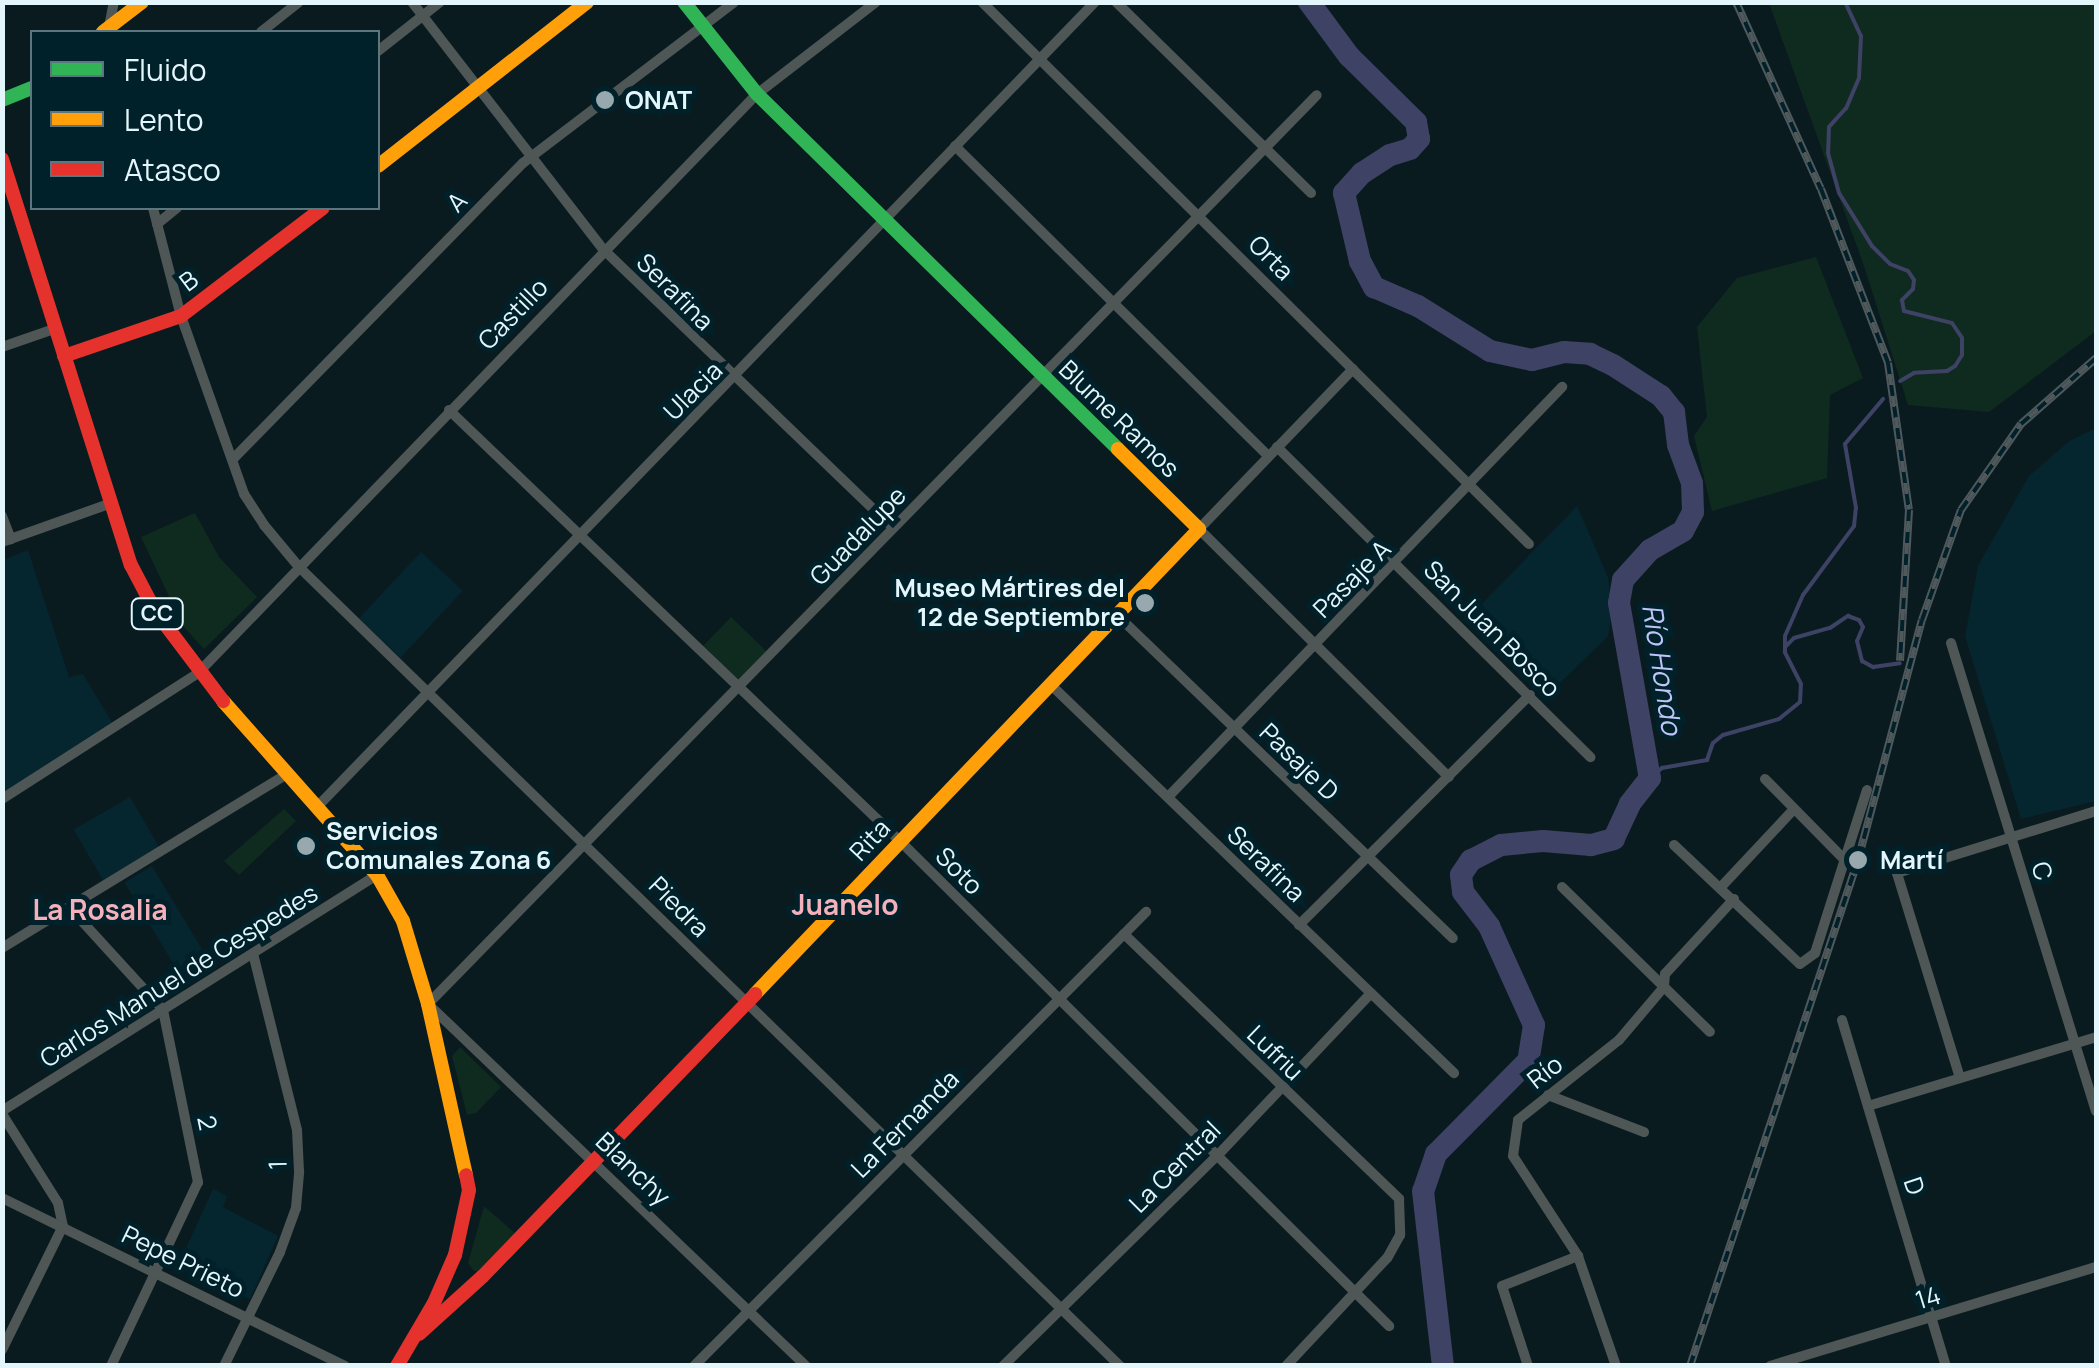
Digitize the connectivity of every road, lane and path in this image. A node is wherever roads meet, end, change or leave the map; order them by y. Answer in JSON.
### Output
{"nodes":[{"id":1,"x":114,"y":2,"type":"edge"},
{"id":2,"x":142,"y":2,"type":"edge"},
{"id":3,"x":299,"y":2,"type":"edge"},
{"id":4,"x":412,"y":2,"type":"edge"},
{"id":5,"x":440,"y":2,"type":"edge"},
{"id":6,"x":587,"y":2,"type":"edge"},
{"id":7,"x":684,"y":2,"type":"edge"},
{"id":8,"x":734,"y":2,"type":"edge"},
{"id":9,"x":876,"y":2,"type":"edge"},
{"id":10,"x":982,"y":2,"type":"edge"},
{"id":11,"x":1095,"y":2,"type":"edge"},
{"id":12,"x":1116,"y":2,"type":"edge"},
{"id":13,"x":423,"y":16,"type":"junction"},
{"id":14,"x":703,"y":27,"type":"junction"},
{"id":15,"x":107,"y":30,"type":"edge"},
{"id":16,"x":108,"y":30,"type":"edge"},
{"id":17,"x":264,"y":30,"type":"edge"},
{"id":18,"x":380,"y":49,"type":"edge"},
{"id":19,"x":1040,"y":58,"type":"junction"},
{"id":20,"x":480,"y":88,"type":"junction"},
{"id":21,"x":30,"y":89,"type":"edge"},
{"id":22,"x":757,"y":94,"type":"junction"},
{"id":23,"x":1317,"y":95,"type":"dead end"},
{"id":24,"x":2,"y":100,"type":"edge"},
{"id":25,"x":954,"y":146,"type":"junction"},
{"id":26,"x":1265,"y":147,"type":"junction"},
{"id":27,"x":532,"y":157,"type":"junction"},
{"id":28,"x":2,"y":159,"type":"edge"},
{"id":29,"x":380,"y":164,"type":"edge"},
{"id":30,"x":1312,"y":193,"type":"dead end"},
{"id":31,"x":154,"y":210,"type":"edge"},
{"id":32,"x":175,"y":210,"type":"edge"},
{"id":33,"x":320,"y":210,"type":"edge"},
{"id":34,"x":1198,"y":214,"type":"junction"},
{"id":35,"x":884,"y":220,"type":"junction"},
{"id":36,"x":157,"y":224,"type":"junction"},
{"id":37,"x":603,"y":249,"type":"junction"},
{"id":38,"x":1112,"y":302,"type":"junction"},
{"id":39,"x":180,"y":316,"type":"junction"},
{"id":40,"x":54,"y":329,"type":"junction"},
{"id":41,"x":2,"y":347,"type":"edge"},
{"id":42,"x":64,"y":356,"type":"junction"},
{"id":43,"x":1353,"y":369,"type":"junction"},
{"id":44,"x":1042,"y":376,"type":"junction"},
{"id":45,"x":734,"y":378,"type":"junction"},
{"id":46,"x":1562,"y":387,"type":"dead end"},
{"id":47,"x":450,"y":410,"type":"junction"},
{"id":48,"x":1272,"y":451,"type":"junction"},
{"id":49,"x":233,"y":459,"type":"junction"},
{"id":50,"x":1470,"y":483,"type":"junction"},
{"id":51,"x":109,"y":504,"type":"junction"},
{"id":52,"x":2,"y":516,"type":"edge"},
{"id":53,"x":892,"y":528,"type":"junction"},
{"id":54,"x":1200,"y":528,"type":"junction"},
{"id":55,"x":581,"y":536,"type":"junction"},
{"id":56,"x":7,"y":540,"type":"edge"},
{"id":57,"x":1529,"y":544,"type":"dead end"},
{"id":58,"x":1397,"y":562,"type":"junction"},
{"id":59,"x":299,"y":566,"type":"junction"},
{"id":60,"x":1117,"y":615,"type":"junction"},
{"id":61,"x":1316,"y":644,"type":"junction"},
{"id":62,"x":1951,"y":644,"type":"dead end"},
{"id":63,"x":198,"y":674,"type":"junction"},
{"id":64,"x":1050,"y":684,"type":"junction"},
{"id":65,"x":740,"y":687,"type":"junction"},
{"id":66,"x":430,"y":690,"type":"junction"},
{"id":67,"x":1530,"y":695,"type":"junction"},
{"id":68,"x":1234,"y":728,"type":"junction"},
{"id":69,"x":1590,"y":757,"type":"dead end"},
{"id":70,"x":287,"y":774,"type":"junction"},
{"id":71,"x":1449,"y":777,"type":"junction"},
{"id":72,"x":1764,"y":779,"type":"dead end"},
{"id":73,"x":1867,"y":790,"type":"dead end"},
{"id":74,"x":1168,"y":797,"type":"junction"},
{"id":75,"x":2,"y":799,"type":"edge"},
{"id":76,"x":318,"y":806,"type":"junction"},
{"id":77,"x":1794,"y":808,"type":"junction"},
{"id":78,"x":2096,"y":811,"type":"edge"},
{"id":79,"x":2010,"y":836,"type":"junction"},
{"id":80,"x":900,"y":841,"type":"junction"},
{"id":81,"x":586,"y":845,"type":"junction"},
{"id":82,"x":1674,"y":845,"type":"dead end"},
{"id":83,"x":1368,"y":856,"type":"junction"},
{"id":84,"x":1844,"y":860,"type":"junction"},
{"id":85,"x":377,"y":876,"type":"junction"},
{"id":86,"x":1562,"y":887,"type":"dead end"},
{"id":87,"x":1721,"y":887,"type":"junction"},
{"id":88,"x":1734,"y":899,"type":"junction"},
{"id":89,"x":70,"y":907,"type":"junction"},
{"id":90,"x":1146,"y":912,"type":"dead end"},
{"id":91,"x":1299,"y":925,"type":"junction"},
{"id":92,"x":1124,"y":934,"type":"junction"},
{"id":93,"x":1453,"y":938,"type":"dead end"},
{"id":94,"x":2,"y":948,"type":"edge"},
{"id":95,"x":253,"y":953,"type":"junction"},
{"id":96,"x":1664,"y":988,"type":"junction"},
{"id":97,"x":1371,"y":992,"type":"junction"},
{"id":98,"x":1058,"y":998,"type":"junction"},
{"id":99,"x":428,"y":1004,"type":"junction"},
{"id":100,"x":746,"y":1004,"type":"junction"},
{"id":101,"x":163,"y":1010,"type":"junction"},
{"id":102,"x":1842,"y":1020,"type":"dead end"},
{"id":103,"x":1710,"y":1032,"type":"dead end"},
{"id":104,"x":2096,"y":1037,"type":"edge"},
{"id":105,"x":2077,"y":1043,"type":"junction"},
{"id":106,"x":1454,"y":1073,"type":"dead end"},
{"id":107,"x":1960,"y":1078,"type":"junction"},
{"id":108,"x":1281,"y":1086,"type":"junction"},
{"id":109,"x":1548,"y":1095,"type":"junction"},
{"id":110,"x":1868,"y":1106,"type":"junction"},
{"id":111,"x":2096,"y":1111,"type":"edge"},
{"id":112,"x":2,"y":1113,"type":"edge"},
{"id":113,"x":1644,"y":1132,"type":"dead end"},
{"id":114,"x":902,"y":1154,"type":"junction"},
{"id":115,"x":1217,"y":1156,"type":"junction"},
{"id":116,"x":596,"y":1160,"type":"junction"},
{"id":117,"x":2,"y":1198,"type":"edge"},
{"id":118,"x":63,"y":1226,"type":"junction"},
{"id":119,"x":1578,"y":1256,"type":"junction"},
{"id":120,"x":2096,"y":1267,"type":"edge"},
{"id":121,"x":156,"y":1271,"type":"junction"},
{"id":122,"x":1356,"y":1293,"type":"junction"},
{"id":123,"x":1061,"y":1308,"type":"junction"},
{"id":124,"x":749,"y":1310,"type":"junction"},
{"id":125,"x":248,"y":1315,"type":"junction"},
{"id":126,"x":1931,"y":1319,"type":"junction"},
{"id":127,"x":1389,"y":1326,"type":"dead end"},
{"id":128,"x":416,"y":1337,"type":"junction"},
{"id":129,"x":2,"y":1350,"type":"edge"},
{"id":130,"x":111,"y":1366,"type":"edge"},
{"id":131,"x":224,"y":1366,"type":"edge"},
{"id":132,"x":344,"y":1366,"type":"edge"},
{"id":133,"x":397,"y":1366,"type":"edge"},
{"id":134,"x":694,"y":1366,"type":"edge"},
{"id":135,"x":806,"y":1366,"type":"edge"},
{"id":136,"x":1002,"y":1366,"type":"edge"},
{"id":137,"x":1120,"y":1366,"type":"edge"},
{"id":138,"x":1286,"y":1366,"type":"edge"},
{"id":139,"x":1528,"y":1366,"type":"edge"},
{"id":140,"x":1616,"y":1366,"type":"edge"},
{"id":141,"x":1770,"y":1366,"type":"edge"},
{"id":142,"x":1946,"y":1366,"type":"edge"}],
"edges":[{"from":1,"to":15,"type":"street"},
{"from":2,"to":16,"type":"street"},
{"from":3,"to":17,"type":"street"},
{"from":4,"to":13,"type":"street","name":"Serafina"},
{"from":5,"to":13,"type":"street"},
{"from":6,"to":20,"type":"street"},
{"from":7,"to":14,"type":"street","name":"Blume Ramos"},
{"from":8,"to":14,"type":"street","name":"A"},
{"from":9,"to":22,"type":"street","name":"Castillo"},
{"from":10,"to":19,"type":"street","name":"Orta"},
{"from":11,"to":19,"type":"street","name":"Ulacia"},
{"from":12,"to":26,"type":"street"},
{"from":13,"to":18,"type":"street"},
{"from":13,"to":20,"type":"street","name":"Serafina"},
{"from":14,"to":22,"type":"street","name":"Blume Ramos"},
{"from":14,"to":27,"type":"street","name":"A"},
{"from":19,"to":25,"type":"street","name":"Ulacia"},
{"from":19,"to":34,"type":"street","name":"Orta"},
{"from":20,"to":27,"type":"street","name":"Serafina"},
{"from":20,"to":29,"type":"street"},
{"from":21,"to":24,"type":"street"},
{"from":22,"to":35,"type":"street","name":"Blume Ramos"},
{"from":22,"to":37,"type":"street","name":"Castillo"},
{"from":23,"to":26,"type":"street","name":"Guadalupe"},
{"from":25,"to":35,"type":"street","name":"Ulacia"},
{"from":25,"to":38,"type":"street","name":"San Juan Bosco"},
{"from":26,"to":30,"type":"street"},
{"from":26,"to":34,"type":"street","name":"Guadalupe"},
{"from":27,"to":37,"type":"street","name":"Serafina"},
{"from":27,"to":49,"type":"street","name":"A"},
{"from":28,"to":40,"type":"street","number":"CC"},
{"from":31,"to":36,"type":"street","name":"Piedra"},
{"from":32,"to":36,"type":"street"},
{"from":33,"to":39,"type":"street","name":"B"},
{"from":34,"to":38,"type":"street","name":"Guadalupe"},
{"from":34,"to":43,"type":"street","name":"Orta"},
{"from":35,"to":44,"type":"street","name":"Blume Ramos"},
{"from":35,"to":45,"type":"street","name":"Ulacia"},
{"from":36,"to":39,"type":"street","name":"Piedra"},
{"from":37,"to":45,"type":"street","name":"Serafina"},
{"from":37,"to":47,"type":"street","name":"Castillo"},
{"from":38,"to":44,"type":"street","name":"Guadalupe"},
{"from":38,"to":48,"type":"street","name":"San Juan Bosco"},
{"from":39,"to":42,"type":"street","name":"B"},
{"from":39,"to":49,"type":"street","name":"Piedra"},
{"from":40,"to":41,"type":"street"},
{"from":40,"to":42,"type":"street","number":"CC"},
{"from":42,"to":51,"type":"street","number":"CC"},
{"from":43,"to":48,"type":"street","name":"Rita"},
{"from":43,"to":50,"type":"street","name":"Orta"},
{"from":44,"to":53,"type":"street","name":"Guadalupe"},
{"from":44,"to":54,"type":"street","name":"Blume Ramos"},
{"from":45,"to":53,"type":"street","name":"Serafina"},
{"from":45,"to":55,"type":"street","name":"Ulacia"},
{"from":46,"to":50,"type":"street","name":"Pasaje A"},
{"from":47,"to":55,"type":"street","name":"Soto"},
{"from":47,"to":59,"type":"street","name":"Castillo"},
{"from":48,"to":54,"type":"street","name":"Rita"},
{"from":48,"to":58,"type":"street","name":"San Juan Bosco"},
{"from":49,"to":59,"type":"street","name":"Piedra"},
{"from":50,"to":57,"type":"street","name":"Orta"},
{"from":50,"to":58,"type":"street","name":"Pasaje A"},
{"from":51,"to":56,"type":"street"},
{"from":51,"to":63,"type":"street","number":"CC"},
{"from":52,"to":56,"type":"street"},
{"from":53,"to":65,"type":"street","name":"Guadalupe"},
{"from":54,"to":60,"type":"street","name":"Rita"},
{"from":54,"to":61,"type":"street","name":"Blume Ramos"},
{"from":55,"to":65,"type":"street","name":"Soto"},
{"from":55,"to":66,"type":"street","name":"Ulacia"},
{"from":58,"to":61,"type":"street","name":"Pasaje A"},
{"from":58,"to":67,"type":"street","name":"San Juan Bosco"},
{"from":59,"to":63,"type":"street","name":"Castillo"},
{"from":59,"to":66,"type":"street","name":"Piedra"},
{"from":60,"to":64,"type":"street","name":"Rita"},
{"from":60,"to":68,"type":"street","name":"Pasaje D"},
{"from":61,"to":68,"type":"street","name":"Pasaje A"},
{"from":61,"to":71,"type":"street","name":"Blume Ramos"},
{"from":62,"to":79,"type":"street","name":"C"},
{"from":63,"to":70,"type":"street","number":"CC"},
{"from":63,"to":75,"type":"street","name":"Castillo"},
{"from":64,"to":74,"type":"street","name":"Serafina"},
{"from":64,"to":80,"type":"street","name":"Rita"},
{"from":65,"to":80,"type":"street","name":"Soto"},
{"from":65,"to":81,"type":"street","name":"Guadalupe"},
{"from":66,"to":76,"type":"street","name":"Ulacia"},
{"from":66,"to":81,"type":"street","name":"Piedra"},
{"from":67,"to":69,"type":"street","name":"San Juan Bosco"},
{"from":67,"to":71,"type":"street"},
{"from":68,"to":74,"type":"street","name":"Pasaje A"},
{"from":68,"to":83,"type":"street","name":"Pasaje D"},
{"from":70,"to":76,"type":"street","number":"CC"},
{"from":70,"to":89,"type":"street"},
{"from":71,"to":83,"type":"street"},
{"from":72,"to":77,"type":"street"},
{"from":73,"to":84,"type":"street"},
{"from":74,"to":91,"type":"street","name":"Serafina"},
{"from":76,"to":85,"type":"street","number":"CC"},
{"from":77,"to":84,"type":"street"},
{"from":77,"to":87,"type":"street"},
{"from":78,"to":79,"type":"street"},
{"from":79,"to":105,"type":"street","name":"C"},
{"from":79,"to":107,"type":"street"},
{"from":80,"to":98,"type":"street","name":"Soto"},
{"from":80,"to":100,"type":"street","name":"Rita"},
{"from":81,"to":99,"type":"street","name":"Guadalupe"},
{"from":81,"to":100,"type":"street","name":"Piedra"},
{"from":82,"to":87,"type":"street"},
{"from":83,"to":91,"type":"street"},
{"from":83,"to":93,"type":"street","name":"Pasaje D"},
{"from":84,"to":88,"type":"street"},
{"from":85,"to":95,"type":"street","name":"Carlos Manuel de Cespedes"},
{"from":85,"to":99,"type":"street","number":"CC"},
{"from":86,"to":96,"type":"street"},
{"from":87,"to":88,"type":"street"},
{"from":88,"to":96,"type":"street","name":"Río"},
{"from":89,"to":94,"type":"street"},
{"from":89,"to":101,"type":"street"},
{"from":90,"to":92,"type":"street","name":"La Fernanda"},
{"from":91,"to":97,"type":"street","name":"Serafina"},
{"from":92,"to":98,"type":"street","name":"La Fernanda"},
{"from":92,"to":108,"type":"street","name":"Lufriu"},
{"from":95,"to":101,"type":"street","name":"Carlos Manuel de Cespedes"},
{"from":95,"to":125,"type":"street","name":"1"},
{"from":96,"to":103,"type":"street"},
{"from":96,"to":109,"type":"street","name":"Río"},
{"from":97,"to":106,"type":"street","name":"Serafina"},
{"from":97,"to":108,"type":"street","name":"La Central"},
{"from":98,"to":114,"type":"street","name":"La Fernanda"},
{"from":98,"to":115,"type":"street","name":"Soto"},
{"from":99,"to":116,"type":"street","name":"Blanchy"},
{"from":99,"to":128,"type":"street","number":"CC"},
{"from":100,"to":114,"type":"street","name":"Piedra"},
{"from":100,"to":116,"type":"street","name":"Rita"},
{"from":101,"to":112,"type":"street","name":"Carlos Manuel de Cespedes"},
{"from":101,"to":121,"type":"street","name":"2"},
{"from":102,"to":110,"type":"street","name":"D"},
{"from":104,"to":105,"type":"street"},
{"from":105,"to":107,"type":"street"},
{"from":105,"to":111,"type":"street","name":"C"},
{"from":107,"to":110,"type":"street"},
{"from":108,"to":115,"type":"street","name":"La Central"},
{"from":108,"to":122,"type":"street","name":"Lufriu"},
{"from":109,"to":113,"type":"street"},
{"from":109,"to":119,"type":"street","name":"Río"},
{"from":110,"to":126,"type":"street","name":"D"},
{"from":112,"to":118,"type":"street"},
{"from":114,"to":123,"type":"street","name":"Piedra"},
{"from":114,"to":124,"type":"street","name":"La Fernanda"},
{"from":115,"to":122,"type":"street","name":"Soto"},
{"from":115,"to":123,"type":"street","name":"La Central"},
{"from":116,"to":124,"type":"street","name":"Blanchy"},
{"from":116,"to":128,"type":"street","name":"Rita"},
{"from":117,"to":118,"type":"street","name":"Pepe Prieto"},
{"from":118,"to":121,"type":"street","name":"Pepe Prieto"},
{"from":118,"to":129,"type":"street"},
{"from":119,"to":139,"type":"street"},
{"from":119,"to":140,"type":"street","name":"Río"},
{"from":120,"to":126,"type":"street","name":"14"},
{"from":121,"to":125,"type":"street","name":"Pepe Prieto"},
{"from":121,"to":130,"type":"street","name":"2"},
{"from":122,"to":127,"type":"street","name":"Soto"},
{"from":122,"to":138,"type":"street"},
{"from":123,"to":136,"type":"street","name":"La Central"},
{"from":123,"to":137,"type":"street","name":"Piedra"},
{"from":124,"to":134,"type":"street","name":"La Fernanda"},
{"from":124,"to":135,"type":"street","name":"Blanchy"},
{"from":125,"to":131,"type":"street","name":"1"},
{"from":125,"to":132,"type":"street","name":"Pepe Prieto"},
{"from":126,"to":141,"type":"street","name":"14"},
{"from":126,"to":142,"type":"street","name":"D"},
{"from":128,"to":133,"type":"street","number":"CC"}]}
